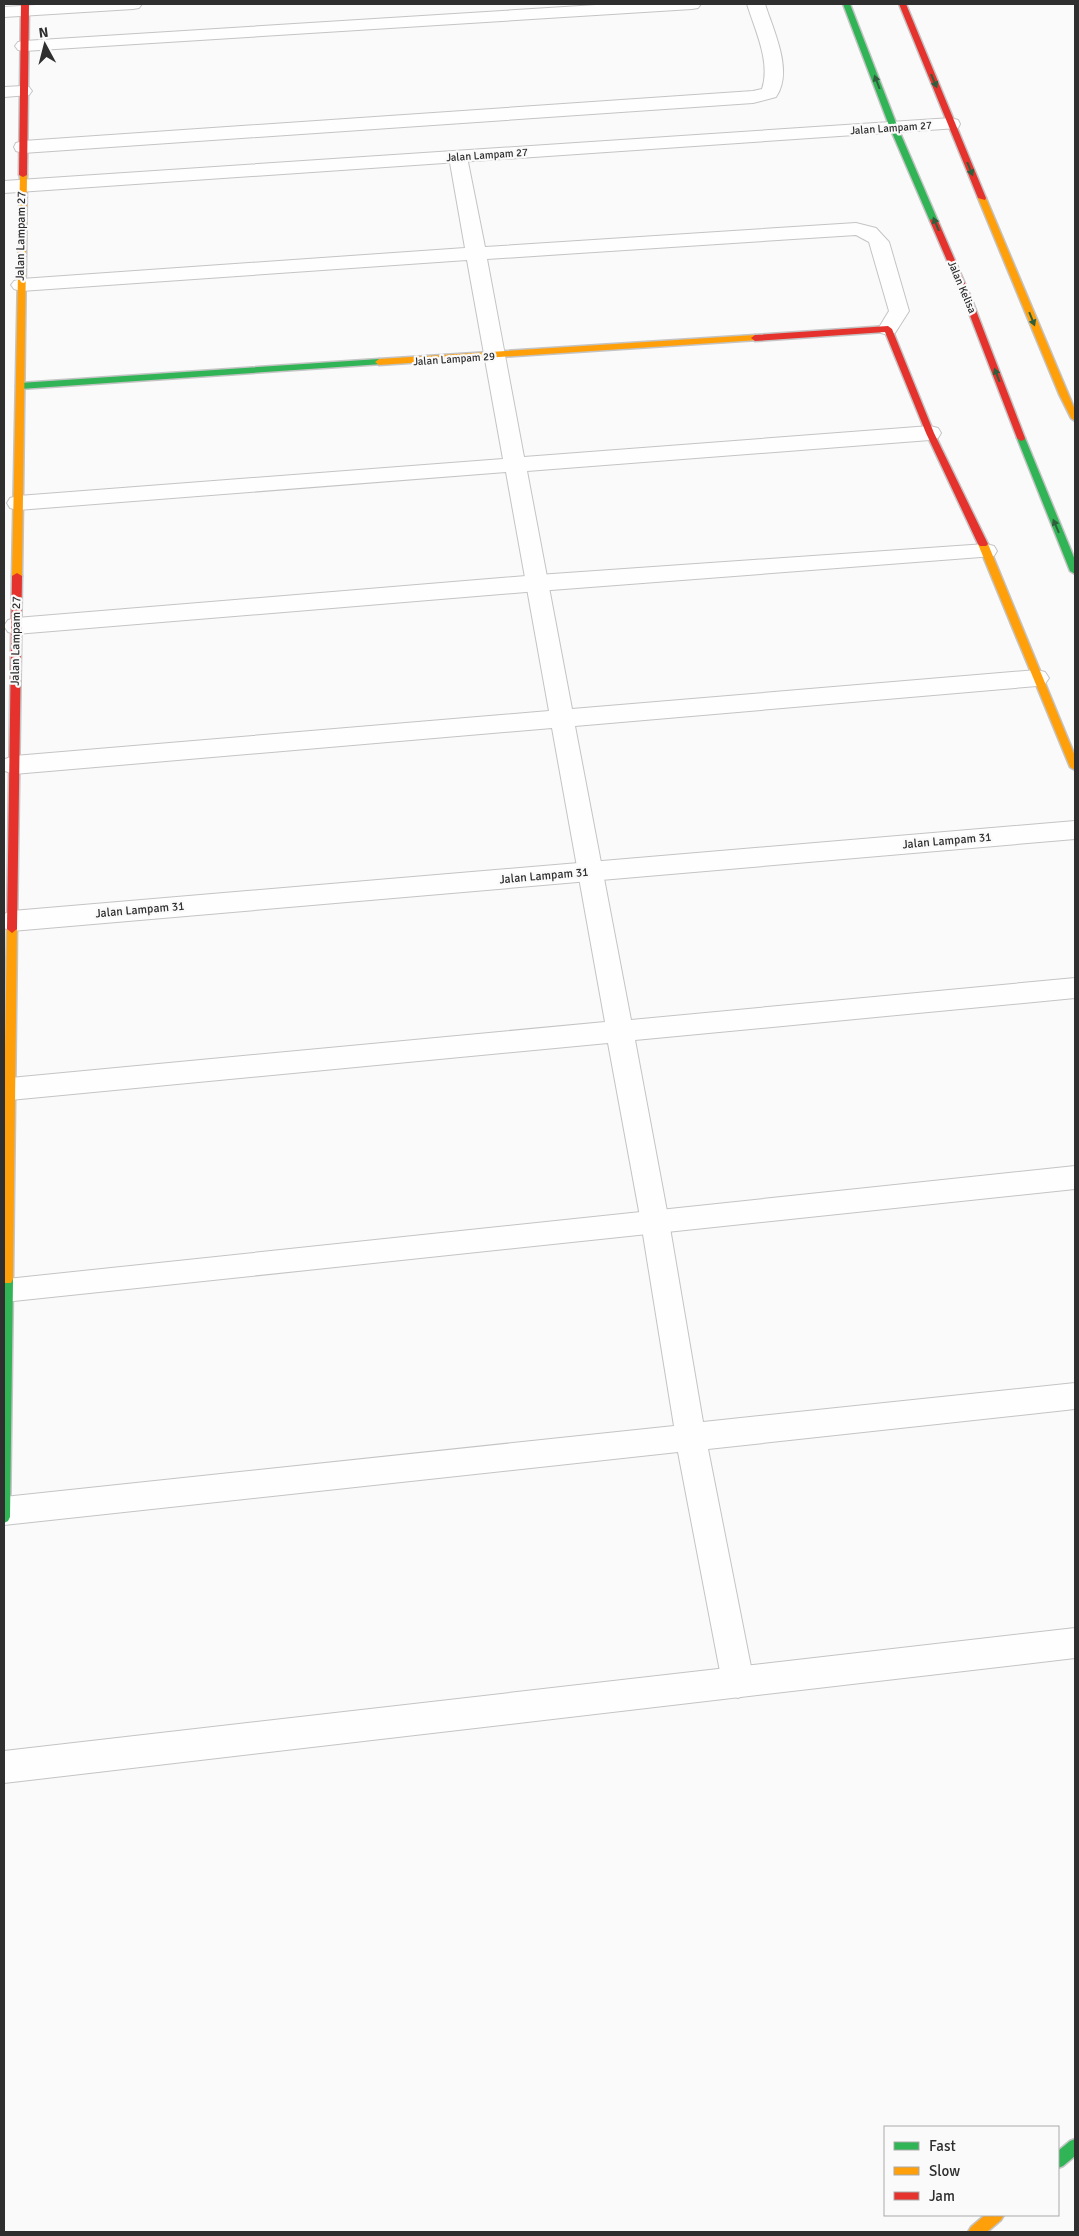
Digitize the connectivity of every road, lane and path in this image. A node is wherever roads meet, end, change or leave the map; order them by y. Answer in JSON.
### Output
{"nodes":[{"id":1,"x":133,"y":4,"type":"edge"},
{"id":2,"x":692,"y":4,"type":"edge"},
{"id":3,"x":756,"y":4,"type":"edge"},
{"id":4,"x":846,"y":4,"type":"edge"},
{"id":5,"x":902,"y":4,"type":"edge"},
{"id":6,"x":25,"y":7,"type":"edge"},
{"id":7,"x":4,"y":12,"type":"edge"},
{"id":8,"x":24,"y":46,"type":"junction"},
{"id":9,"x":23,"y":91,"type":"junction"},
{"id":10,"x":4,"y":92,"type":"edge"},
{"id":11,"x":951,"y":124,"type":"junction"},
{"id":12,"x":894,"y":128,"type":"junction"},
{"id":13,"x":23,"y":146,"type":"junction"},
{"id":14,"x":458,"y":157,"type":"junction"},
{"id":15,"x":13,"y":186,"type":"edge"},
{"id":16,"x":477,"y":254,"type":"junction"},
{"id":17,"x":21,"y":285,"type":"junction"},
{"id":18,"x":888,"y":329,"type":"junction"},
{"id":19,"x":496,"y":356,"type":"junction"},
{"id":20,"x":20,"y":386,"type":"junction"},
{"id":21,"x":1075,"y":418,"type":"edge"},
{"id":22,"x":930,"y":433,"type":"junction"},
{"id":23,"x":516,"y":466,"type":"junction"},
{"id":24,"x":18,"y":503,"type":"junction"},
{"id":25,"x":986,"y":551,"type":"junction"},
{"id":26,"x":1075,"y":571,"type":"edge"},
{"id":27,"x":538,"y":583,"type":"junction"},
{"id":28,"x":16,"y":626,"type":"junction"},
{"id":29,"x":1037,"y":678,"type":"junction"},
{"id":30,"x":562,"y":719,"type":"junction"},
{"id":31,"x":14,"y":765,"type":"junction"},
{"id":32,"x":1075,"y":767,"type":"edge"},
{"id":33,"x":1075,"y":830,"type":"edge"},
{"id":34,"x":590,"y":872,"type":"junction"},
{"id":35,"x":12,"y":921,"type":"junction"},
{"id":36,"x":1075,"y":988,"type":"edge"},
{"id":37,"x":620,"y":1032,"type":"junction"},
{"id":38,"x":10,"y":1089,"type":"junction"},
{"id":39,"x":1075,"y":1177,"type":"edge"},
{"id":40,"x":654,"y":1222,"type":"junction"},
{"id":41,"x":5,"y":1291,"type":"edge"},
{"id":42,"x":1075,"y":1396,"type":"edge"},
{"id":43,"x":692,"y":1439,"type":"junction"},
{"id":44,"x":4,"y":1511,"type":"edge"},
{"id":45,"x":4,"y":1517,"type":"edge"},
{"id":46,"x":1075,"y":1643,"type":"edge"},
{"id":47,"x":738,"y":1682,"type":"junction"},
{"id":48,"x":4,"y":1767,"type":"edge"},
{"id":49,"x":1075,"y":2146,"type":"edge"},
{"id":50,"x":1059,"y":2160,"type":"edge"},
{"id":51,"x":995,"y":2216,"type":"edge"},
{"id":52,"x":976,"y":2232,"type":"edge"}],
"edges":[{"from":1,"to":6,"type":"street"},
{"from":2,"to":8,"type":"street"},
{"from":3,"to":13,"type":"street"},
{"from":12,"to":4,"type":"street","name":"Jalan Kelisa","one_way":true},
{"from":5,"to":11,"type":"street","one_way":true},
{"from":6,"to":7,"type":"street"},
{"from":6,"to":8,"type":"street","name":"Jalan Lampam 27"},
{"from":8,"to":9,"type":"street","name":"Jalan Lampam 27"},
{"from":9,"to":10,"type":"street"},
{"from":9,"to":13,"type":"street","name":"Jalan Lampam 27"},
{"from":11,"to":12,"type":"street","name":"Jalan Lampam 27"},
{"from":11,"to":21,"type":"street","one_way":true},
{"from":12,"to":14,"type":"street","name":"Jalan Lampam 27"},
{"from":26,"to":12,"type":"street","name":"Jalan Kelisa","one_way":true},
{"from":13,"to":15,"type":"street","name":"Jalan Lampam 27"},
{"from":14,"to":15,"type":"street","name":"Jalan Lampam 27"},
{"from":14,"to":16,"type":"street"},
{"from":15,"to":17,"type":"street","name":"Jalan Lampam 27"},
{"from":16,"to":17,"type":"street"},
{"from":16,"to":18,"type":"street"},
{"from":16,"to":19,"type":"street"},
{"from":17,"to":20,"type":"street","name":"Jalan Lampam 27"},
{"from":18,"to":19,"type":"street","name":"Jalan Lampam 29"},
{"from":18,"to":22,"type":"street"},
{"from":19,"to":20,"type":"street","name":"Jalan Lampam 29"},
{"from":19,"to":23,"type":"street"},
{"from":20,"to":24,"type":"street","name":"Jalan Lampam 27"},
{"from":22,"to":23,"type":"street"},
{"from":22,"to":25,"type":"street"},
{"from":23,"to":24,"type":"street"},
{"from":23,"to":27,"type":"street"},
{"from":24,"to":28,"type":"street","name":"Jalan Lampam 27"},
{"from":25,"to":27,"type":"street"},
{"from":25,"to":29,"type":"street"},
{"from":27,"to":28,"type":"street"},
{"from":27,"to":30,"type":"street"},
{"from":28,"to":31,"type":"street","name":"Jalan Lampam 27"},
{"from":29,"to":30,"type":"street"},
{"from":29,"to":32,"type":"street"},
{"from":30,"to":31,"type":"street"},
{"from":30,"to":34,"type":"street"},
{"from":31,"to":35,"type":"street","name":"Jalan Lampam 27"},
{"from":33,"to":34,"type":"street","name":"Jalan Lampam 31"},
{"from":34,"to":35,"type":"street","name":"Jalan Lampam 31"},
{"from":34,"to":37,"type":"street"},
{"from":35,"to":38,"type":"street","name":"Jalan Lampam 27"},
{"from":36,"to":37,"type":"street"},
{"from":37,"to":38,"type":"street"},
{"from":37,"to":40,"type":"street"},
{"from":38,"to":41,"type":"street","name":"Jalan Lampam 27"},
{"from":39,"to":40,"type":"street"},
{"from":40,"to":41,"type":"street"},
{"from":40,"to":43,"type":"street"},
{"from":41,"to":44,"type":"street","name":"Jalan Lampam 27"},
{"from":42,"to":43,"type":"street"},
{"from":43,"to":44,"type":"street"},
{"from":43,"to":47,"type":"street"},
{"from":44,"to":45,"type":"street","name":"Jalan Lampam 27"},
{"from":46,"to":47,"type":"street"},
{"from":47,"to":48,"type":"street"},
{"from":49,"to":50,"type":"street"},
{"from":51,"to":52,"type":"street"}]}
